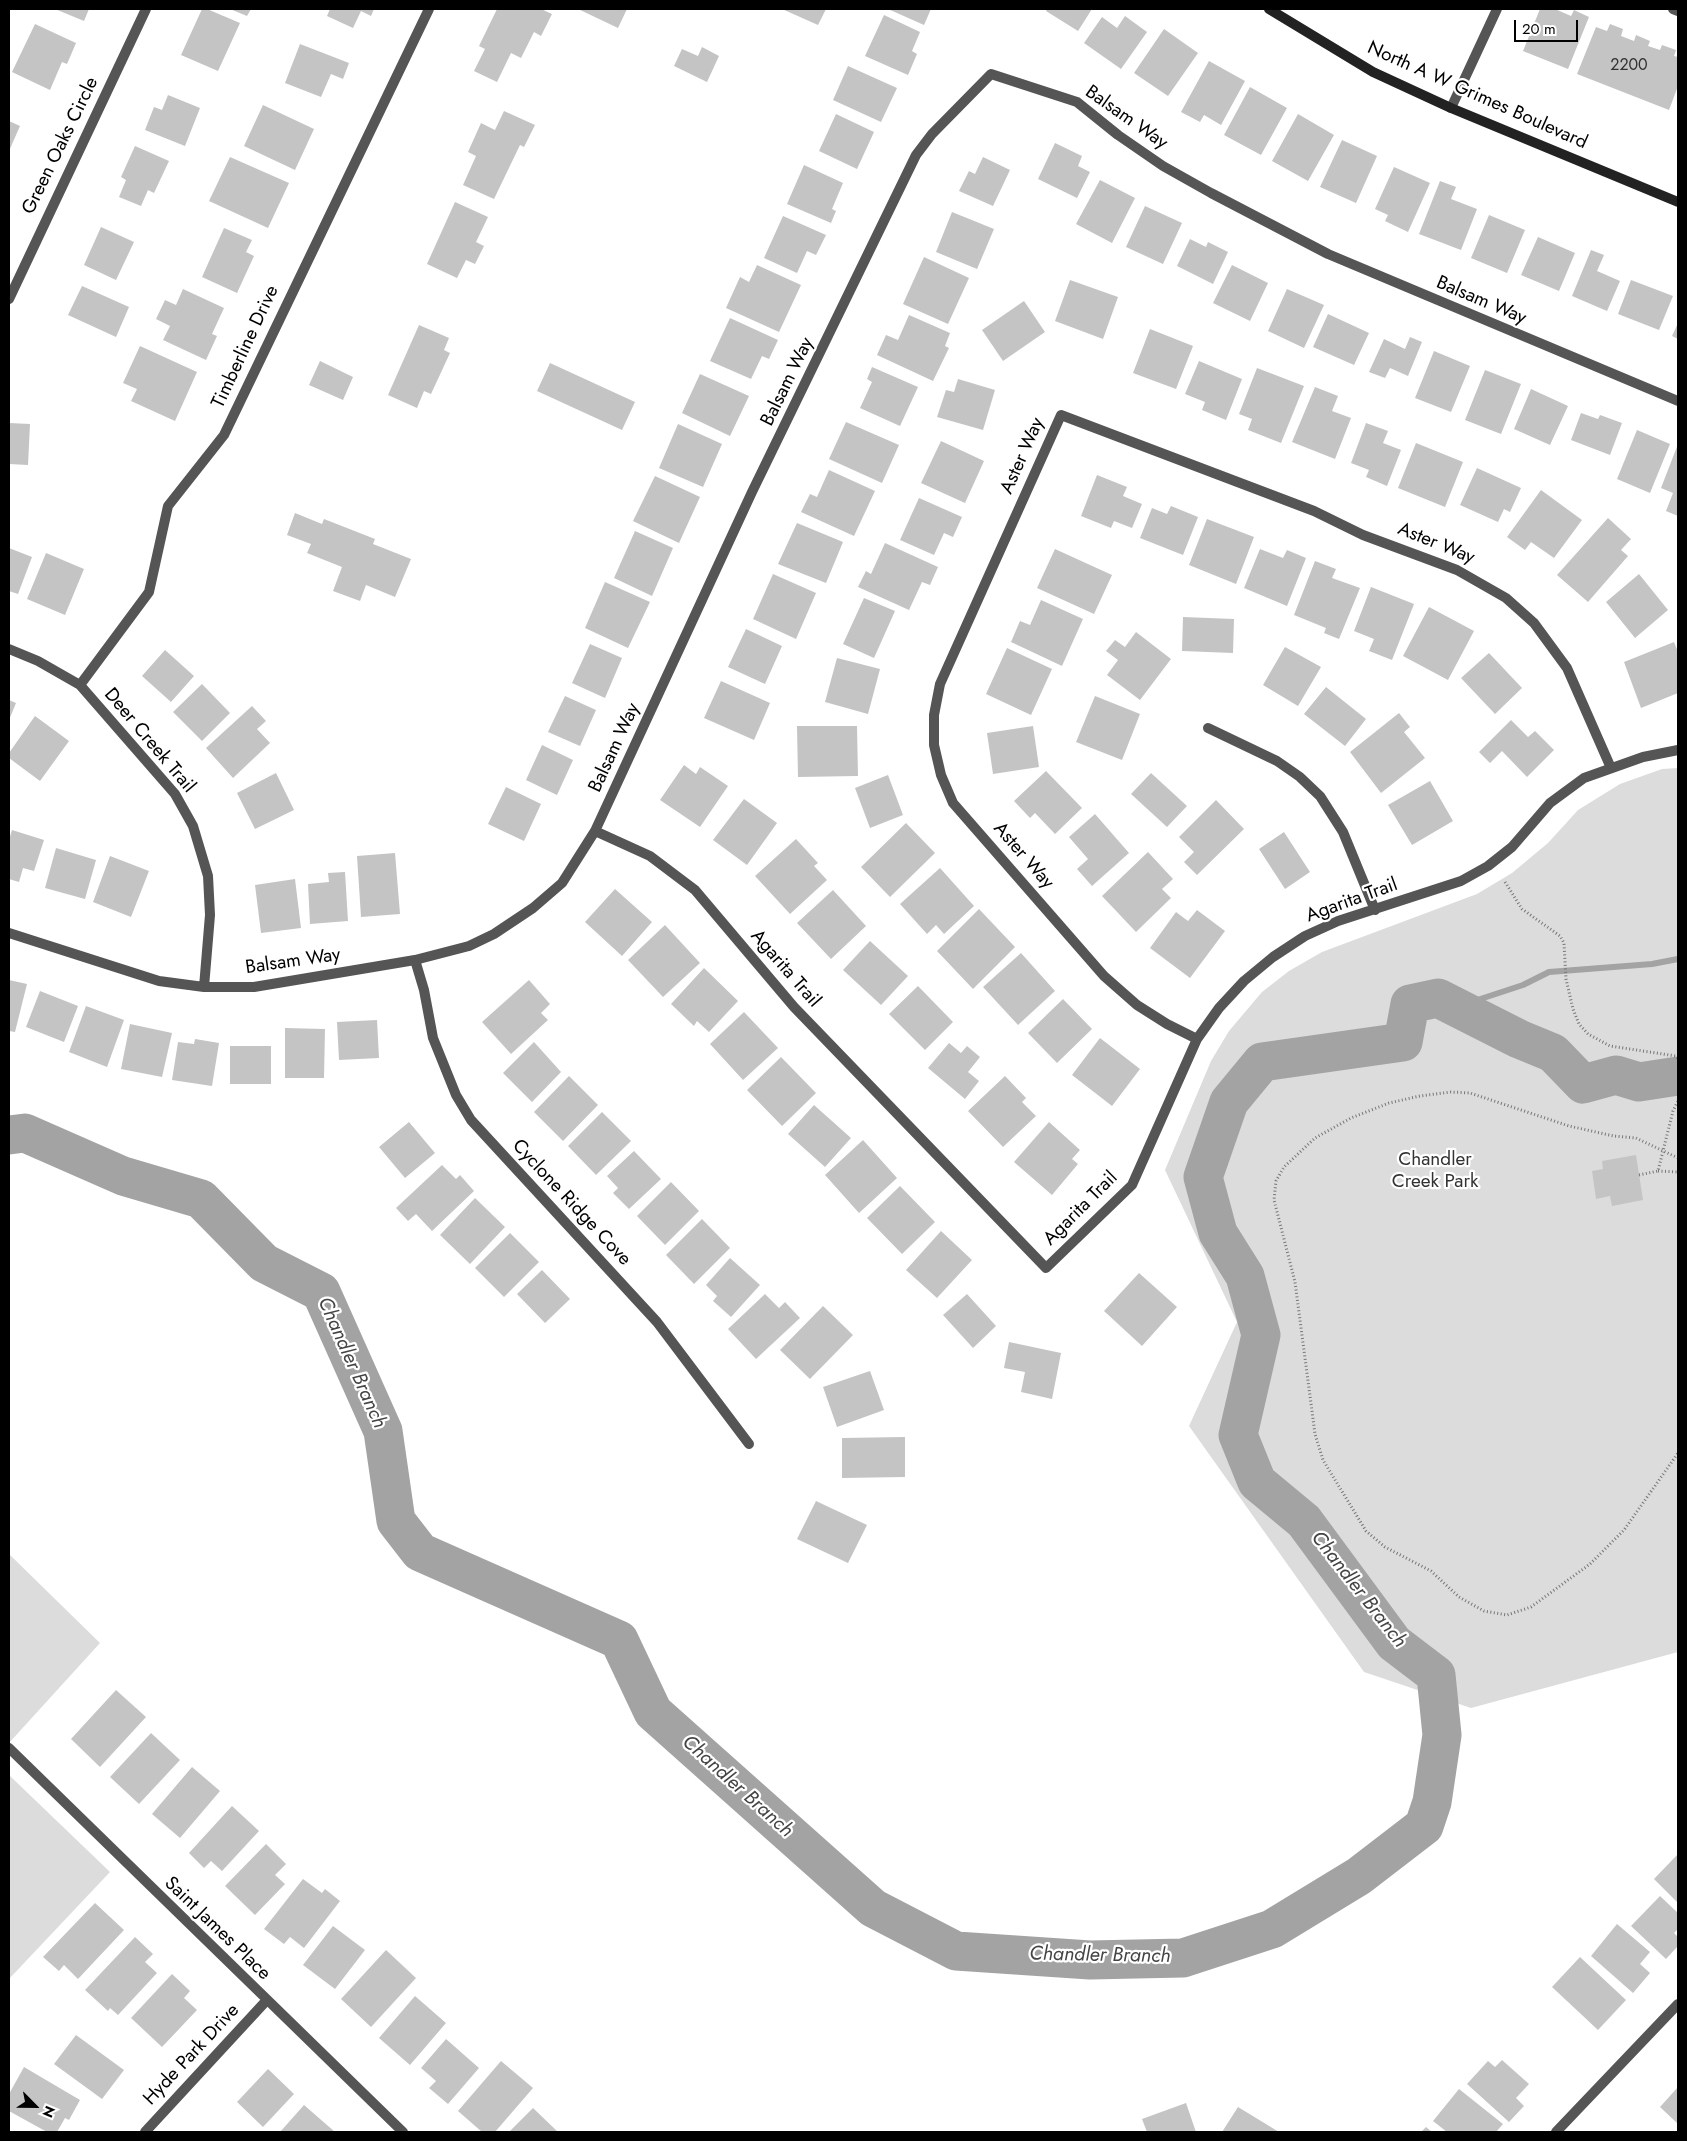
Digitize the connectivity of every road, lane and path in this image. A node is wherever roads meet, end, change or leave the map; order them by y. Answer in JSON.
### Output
{"nodes":[{"id":1,"x":146,"y":9,"type":"edge"},
{"id":2,"x":429,"y":9,"type":"edge"},
{"id":3,"x":1269,"y":9,"type":"edge"},
{"id":4,"x":1497,"y":9,"type":"edge"},
{"id":5,"x":1673,"y":9,"type":"edge"},
{"id":6,"x":1678,"y":11,"type":"edge"},
{"id":7,"x":1451,"y":108,"type":"junction"},
{"id":8,"x":1678,"y":202,"type":"edge"},
{"id":9,"x":9,"y":299,"type":"edge"},
{"id":10,"x":1678,"y":401,"type":"edge"},
{"id":11,"x":9,"y":649,"type":"edge"},
{"id":12,"x":80,"y":685,"type":"junction"},
{"id":13,"x":1208,"y":728,"type":"dead end"},
{"id":14,"x":1678,"y":750,"type":"edge"},
{"id":15,"x":1611,"y":768,"type":"junction"},
{"id":16,"x":595,"y":831,"type":"junction"},
{"id":17,"x":1505,"y":882,"type":"dead end"},
{"id":18,"x":1375,"y":910,"type":"junction"},
{"id":19,"x":9,"y":933,"type":"edge"},
{"id":20,"x":415,"y":960,"type":"junction"},
{"id":21,"x":204,"y":987,"type":"junction"},
{"id":22,"x":1198,"y":1039,"type":"junction"},
{"id":23,"x":1678,"y":1059,"type":"edge"},
{"id":24,"x":1678,"y":1101,"type":"edge"},
{"id":25,"x":1663,"y":1151,"type":"junction"},
{"id":26,"x":1678,"y":1158,"type":"edge"},
{"id":27,"x":1658,"y":1171,"type":"junction"},
{"id":28,"x":1678,"y":1172,"type":"edge"},
{"id":29,"x":1639,"y":1175,"type":"dead end"},
{"id":30,"x":749,"y":1444,"type":"dead end"},
{"id":31,"x":1678,"y":1453,"type":"edge"},
{"id":32,"x":9,"y":1748,"type":"edge"},
{"id":33,"x":266,"y":2001,"type":"junction"},
{"id":34,"x":1678,"y":2005,"type":"edge"},
{"id":35,"x":145,"y":2132,"type":"edge"},
{"id":36,"x":402,"y":2132,"type":"edge"},
{"id":37,"x":1556,"y":2132,"type":"edge"}],
"edges":[{"from":1,"to":9,"type":"street","name":"Green Oaks Circle"},
{"from":2,"to":12,"type":"street","name":"Timberline Drive"},
{"from":3,"to":7,"type":"main road","name":"North A W Grimes Boulevard"},
{"from":4,"to":7,"type":"street"},
{"from":5,"to":6,"type":"street"},
{"from":7,"to":8,"type":"main road","name":"North A W Grimes Boulevard"},
{"from":10,"to":16,"type":"street","name":"Balsam Way"},
{"from":11,"to":12,"type":"street","name":"Deer Creek Trail"},
{"from":12,"to":21,"type":"street","name":"Deer Creek Trail"},
{"from":13,"to":18,"type":"street"},
{"from":14,"to":15,"type":"street","name":"Agarita Trail"},
{"from":15,"to":18,"type":"street","name":"Agarita Trail"},
{"from":15,"to":22,"type":"street","name":"Aster Way"},
{"from":16,"to":20,"type":"street","name":"Balsam Way"},
{"from":16,"to":22,"type":"street","name":"Agarita Trail"},
{"from":17,"to":23,"type":"path"},
{"from":18,"to":22,"type":"street","name":"Agarita Trail"},
{"from":19,"to":21,"type":"street","name":"Balsam Way"},
{"from":20,"to":21,"type":"street","name":"Balsam Way"},
{"from":20,"to":30,"type":"street","name":"Cyclone Ridge Cove"},
{"from":24,"to":25,"type":"path"},
{"from":25,"to":26,"type":"path"},
{"from":25,"to":27,"type":"path"},
{"from":25,"to":31,"type":"path"},
{"from":27,"to":28,"type":"path"},
{"from":27,"to":29,"type":"path"},
{"from":32,"to":33,"type":"street","name":"Saint James Place"},
{"from":33,"to":35,"type":"street","name":"Hyde Park Drive"},
{"from":33,"to":36,"type":"street","name":"Saint James Place"},
{"from":34,"to":37,"type":"street"}]}
